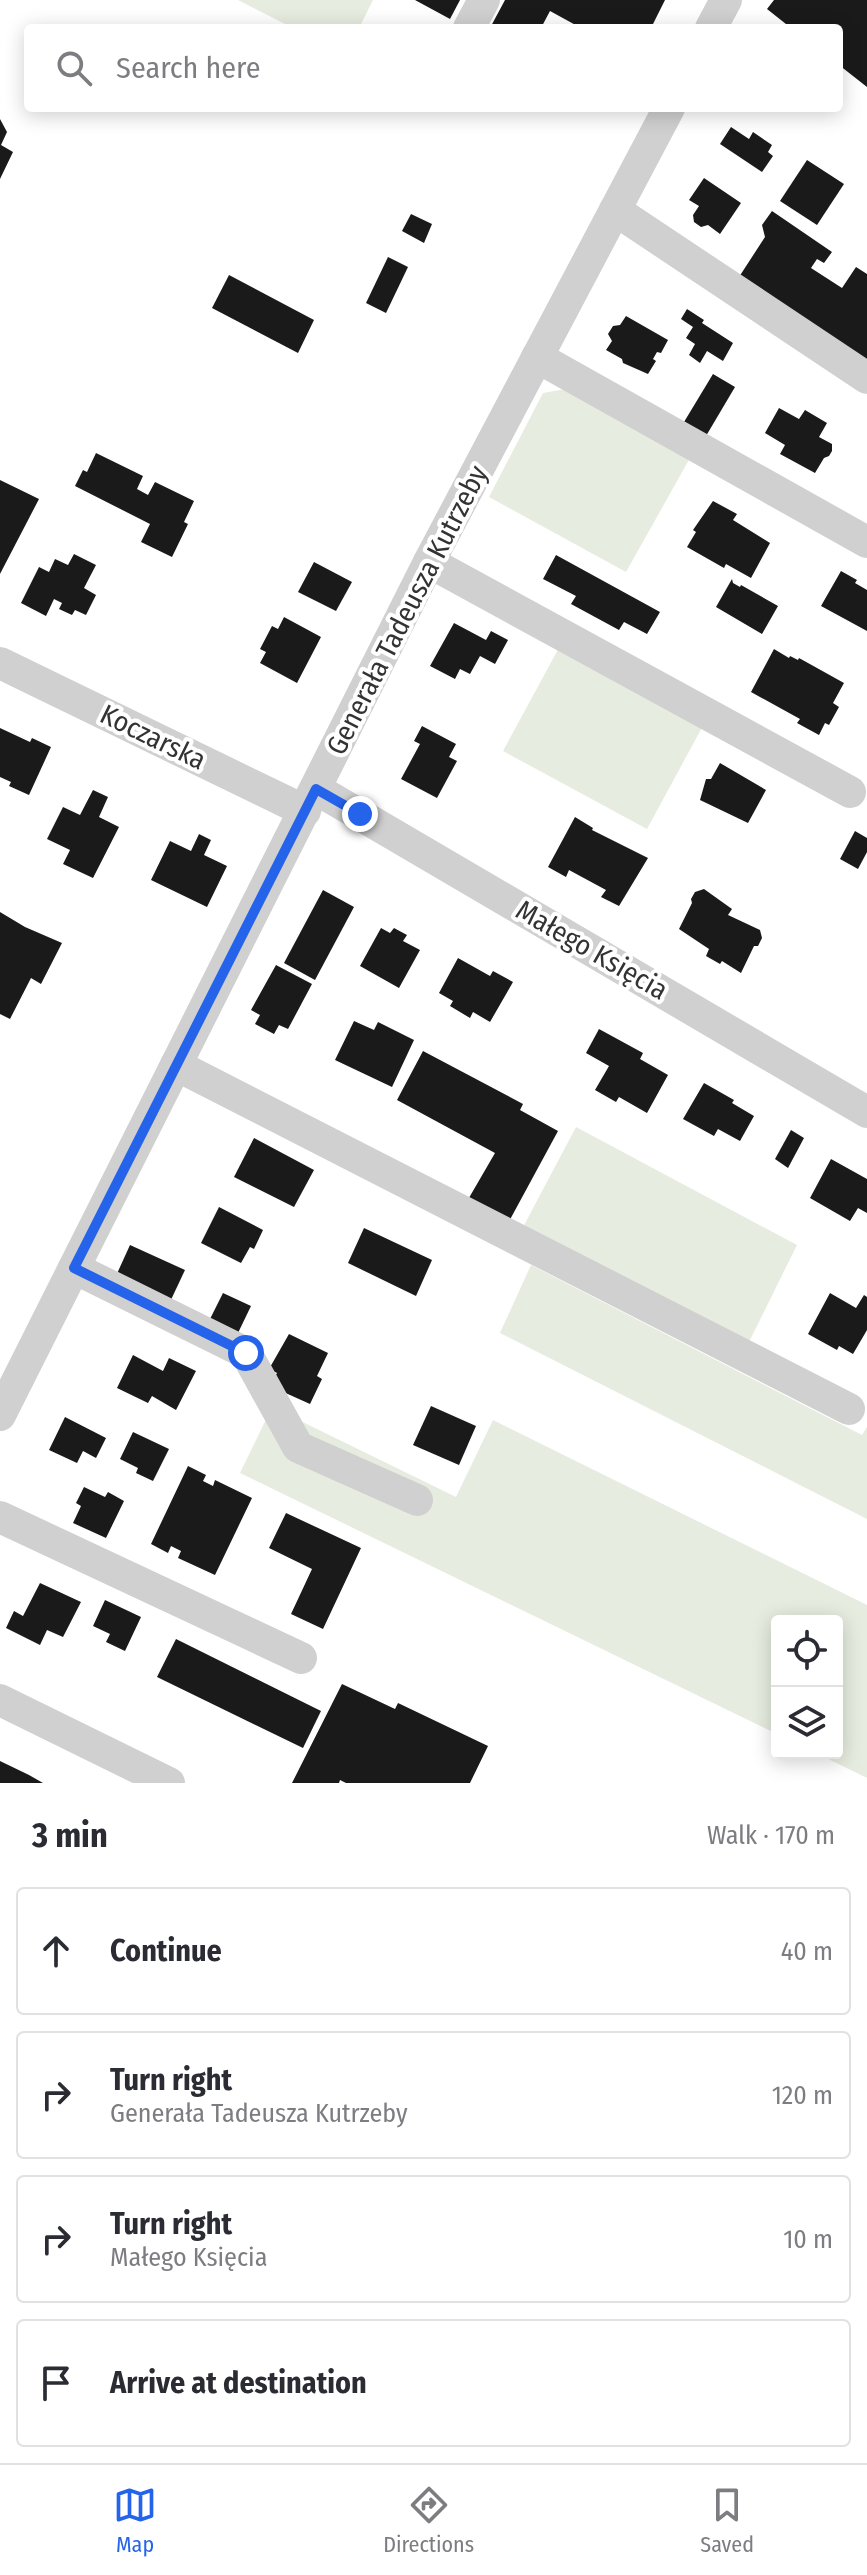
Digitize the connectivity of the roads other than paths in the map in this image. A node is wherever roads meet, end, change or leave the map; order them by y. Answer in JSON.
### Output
{"nodes":[{"id":1,"x":484,"y":0,"type":"edge"},
{"id":2,"x":726,"y":0,"type":"edge"},
{"id":3,"x":471,"y":24,"type":"edge"},
{"id":4,"x":713,"y":24,"type":"edge"},
{"id":5,"x":664,"y":112,"type":"edge"},
{"id":6,"x":615,"y":210,"type":"junction"},
{"id":7,"x":537,"y":357,"type":"junction"},
{"id":8,"x":867,"y":378,"type":"edge"},
{"id":9,"x":867,"y":542,"type":"edge"},
{"id":10,"x":429,"y":562,"type":"junction"},
{"id":11,"x":0,"y":663,"type":"edge"},
{"id":12,"x":850,"y":792,"type":"dead end"},
{"id":13,"x":310,"y":800,"type":"junction"},
{"id":14,"x":176,"y":1065,"type":"junction"},
{"id":15,"x":867,"y":1112,"type":"edge"},
{"id":16,"x":74,"y":1268,"type":"junction"},
{"id":17,"x":849,"y":1409,"type":"dead end"},
{"id":18,"x":0,"y":1415,"type":"edge"},
{"id":19,"x":417,"y":1500,"type":"dead end"},
{"id":20,"x":0,"y":1517,"type":"edge"},
{"id":21,"x":301,"y":1658,"type":"dead end"},
{"id":22,"x":0,"y":1700,"type":"edge"},
{"id":23,"x":135,"y":1775,"type":"edge"},
{"id":24,"x":169,"y":1783,"type":"edge"}],
"edges":[{"from":1,"to":3,"type":"street"},
{"from":2,"to":4,"type":"street"},
{"from":5,"to":6,"type":"street","name":"Generała Tadeusza Kutrzeby"},
{"from":6,"to":7,"type":"street","name":"Generała Tadeusza Kutrzeby"},
{"from":6,"to":8,"type":"street"},
{"from":7,"to":9,"type":"street"},
{"from":7,"to":10,"type":"street","name":"Generała Tadeusza Kutrzeby"},
{"from":10,"to":12,"type":"street"},
{"from":10,"to":13,"type":"street","name":"Generała Tadeusza Kutrzeby"},
{"from":11,"to":13,"type":"street","name":"Koczarska"},
{"from":13,"to":14,"type":"street","name":"Generała Tadeusza Kutrzeby"},
{"from":13,"to":15,"type":"street","name":"Małego Księcia"},
{"from":14,"to":16,"type":"street","name":"Generała Tadeusza Kutrzeby"},
{"from":14,"to":17,"type":"street"},
{"from":16,"to":18,"type":"street","name":"Generała Tadeusza Kutrzeby"},
{"from":16,"to":19,"type":"street"},
{"from":20,"to":21,"type":"street"},
{"from":22,"to":23,"type":"street"},
{"from":23,"to":24,"type":"street"}]}
